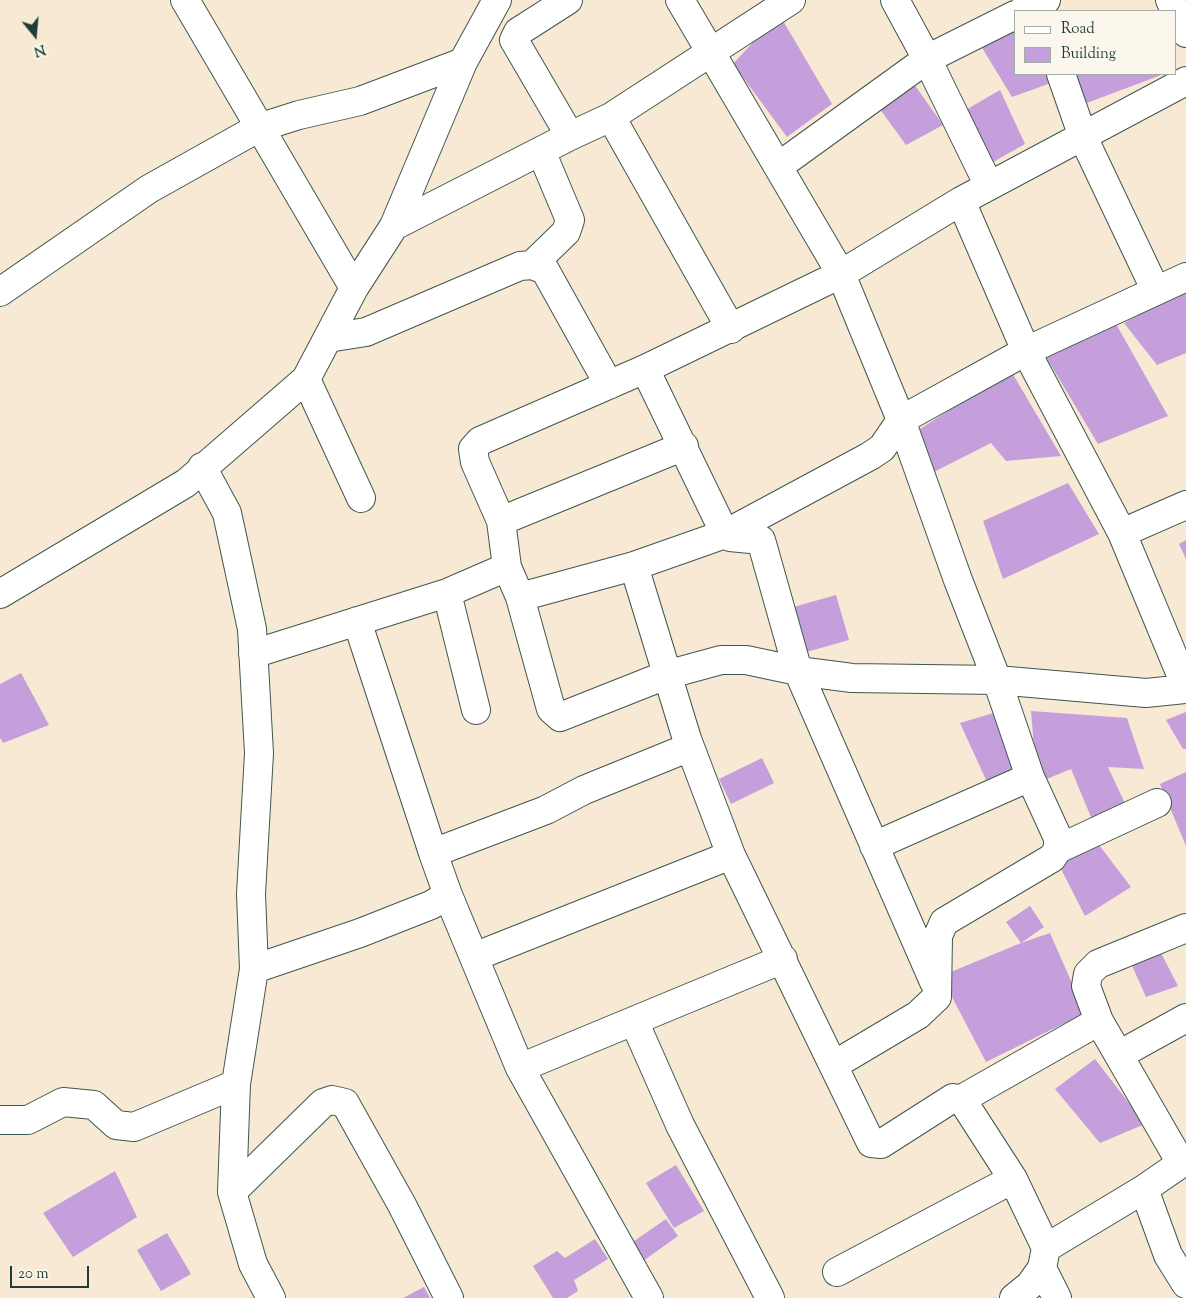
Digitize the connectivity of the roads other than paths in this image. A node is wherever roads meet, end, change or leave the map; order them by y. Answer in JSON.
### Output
{"nodes":[{"id":1,"x":185,"y":0,"type":"edge"},
{"id":2,"x":497,"y":0,"type":"edge"},
{"id":3,"x":568,"y":0,"type":"edge"},
{"id":4,"x":680,"y":0,"type":"edge"},
{"id":5,"x":792,"y":0,"type":"edge"},
{"id":6,"x":895,"y":0,"type":"edge"},
{"id":7,"x":1176,"y":12,"type":"edge"},
{"id":8,"x":1014,"y":16,"type":"edge"},
{"id":9,"x":1186,"y":33,"type":"edge"},
{"id":10,"x":710,"y":52,"type":"junction"},
{"id":11,"x":927,"y":59,"type":"junction"},
{"id":12,"x":463,"y":62,"type":"junction"},
{"id":13,"x":1061,"y":75,"type":"edge"},
{"id":14,"x":1186,"y":80,"type":"edge"},
{"id":15,"x":611,"y":117,"type":"junction"},
{"id":16,"x":258,"y":128,"type":"junction"},
{"id":17,"x":570,"y":136,"type":"junction"},
{"id":18,"x":1083,"y":137,"type":"junction"},
{"id":19,"x":541,"y":151,"type":"junction"},
{"id":20,"x":780,"y":166,"type":"junction"},
{"id":21,"x":988,"y":186,"type":"junction"},
{"id":22,"x":961,"y":201,"type":"junction"},
{"id":23,"x":394,"y":226,"type":"junction"},
{"id":24,"x":532,"y":265,"type":"junction"},
{"id":25,"x":841,"y":274,"type":"junction"},
{"id":26,"x":1186,"y":277,"type":"edge"},
{"id":27,"x":354,"y":288,"type":"junction"},
{"id":28,"x":1156,"y":291,"type":"junction"},
{"id":29,"x":0,"y":292,"type":"edge"},
{"id":30,"x":731,"y":329,"type":"junction"},
{"id":31,"x":328,"y":338,"type":"junction"},
{"id":32,"x":1026,"y":351,"type":"junction"},
{"id":33,"x":646,"y":368,"type":"junction"},
{"id":34,"x":306,"y":379,"type":"junction"},
{"id":35,"x":609,"y":385,"type":"junction"},
{"id":36,"x":901,"y":420,"type":"junction"},
{"id":37,"x":684,"y":446,"type":"junction"},
{"id":38,"x":202,"y":467,"type":"junction"},
{"id":39,"x":361,"y":498,"type":"dead end"},
{"id":40,"x":1186,"y":505,"type":"edge"},
{"id":41,"x":501,"y":521,"type":"junction"},
{"id":42,"x":1122,"y":532,"type":"junction"},
{"id":43,"x":726,"y":534,"type":"junction"},
{"id":44,"x":634,"y":566,"type":"junction"},
{"id":45,"x":507,"y":567,"type":"junction"},
{"id":46,"x":447,"y":593,"type":"junction"},
{"id":47,"x":0,"y":594,"type":"edge"},
{"id":48,"x":520,"y":597,"type":"junction"},
{"id":49,"x":357,"y":621,"type":"junction"},
{"id":50,"x":253,"y":654,"type":"junction"},
{"id":51,"x":798,"y":671,"type":"junction"},
{"id":52,"x":666,"y":675,"type":"junction"},
{"id":53,"x":997,"y":680,"type":"junction"},
{"id":54,"x":1186,"y":688,"type":"edge"},
{"id":55,"x":476,"y":710,"type":"dead end"},
{"id":56,"x":687,"y":739,"type":"junction"},
{"id":57,"x":1030,"y":777,"type":"junction"},
{"id":58,"x":1157,"y":803,"type":"dead end"},
{"id":59,"x":874,"y":846,"type":"junction"},
{"id":60,"x":1058,"y":849,"type":"junction"},
{"id":61,"x":434,"y":853,"type":"junction"},
{"id":62,"x":731,"y":855,"type":"junction"},
{"id":63,"x":448,"y":895,"type":"junction"},
{"id":64,"x":1186,"y":928,"type":"edge"},
{"id":65,"x":474,"y":957,"type":"junction"},
{"id":66,"x":783,"y":959,"type":"junction"},
{"id":67,"x":254,"y":969,"type":"junction"},
{"id":68,"x":938,"y":991,"type":"junction"},
{"id":69,"x":1186,"y":1018,"type":"edge"},
{"id":70,"x":634,"y":1020,"type":"junction"},
{"id":71,"x":1099,"y":1021,"type":"junction"},
{"id":72,"x":1119,"y":1055,"type":"junction"},
{"id":73,"x":834,"y":1065,"type":"junction"},
{"id":74,"x":520,"y":1068,"type":"junction"},
{"id":75,"x":236,"y":1084,"type":"junction"},
{"id":76,"x":960,"y":1100,"type":"junction"},
{"id":77,"x":0,"y":1120,"type":"edge"},
{"id":78,"x":1184,"y":1162,"type":"edge"},
{"id":79,"x":1013,"y":1179,"type":"junction"},
{"id":80,"x":1144,"y":1189,"type":"junction"},
{"id":81,"x":232,"y":1192,"type":"junction"},
{"id":82,"x":1044,"y":1258,"type":"junction"},
{"id":83,"x":838,"y":1272,"type":"dead end"},
{"id":84,"x":1186,"y":1284,"type":"edge"},
{"id":85,"x":271,"y":1298,"type":"edge"},
{"id":86,"x":449,"y":1298,"type":"edge"},
{"id":87,"x":649,"y":1298,"type":"edge"},
{"id":88,"x":770,"y":1298,"type":"edge"},
{"id":89,"x":1014,"y":1298,"type":"edge"},
{"id":90,"x":1057,"y":1298,"type":"edge"}],
"edges":[{"from":1,"to":16,"type":"street"},
{"from":2,"to":12,"type":"street"},
{"from":3,"to":17,"type":"street"},
{"from":4,"to":10,"type":"street"},
{"from":5,"to":10,"type":"street"},
{"from":6,"to":11,"type":"street"},
{"from":7,"to":9,"type":"street"},
{"from":8,"to":11,"type":"street"},
{"from":10,"to":15,"type":"street"},
{"from":10,"to":20,"type":"street"},
{"from":11,"to":20,"type":"street"},
{"from":11,"to":21,"type":"street"},
{"from":12,"to":16,"type":"street"},
{"from":12,"to":23,"type":"street"},
{"from":13,"to":18,"type":"street"},
{"from":14,"to":18,"type":"street"},
{"from":15,"to":17,"type":"street"},
{"from":15,"to":30,"type":"street"},
{"from":16,"to":27,"type":"street"},
{"from":16,"to":29,"type":"street"},
{"from":17,"to":19,"type":"street"},
{"from":18,"to":21,"type":"street"},
{"from":18,"to":28,"type":"street"},
{"from":19,"to":23,"type":"street"},
{"from":19,"to":24,"type":"street"},
{"from":20,"to":25,"type":"street"},
{"from":21,"to":22,"type":"street"},
{"from":22,"to":25,"type":"street"},
{"from":22,"to":32,"type":"street"},
{"from":23,"to":27,"type":"street"},
{"from":24,"to":31,"type":"street"},
{"from":24,"to":35,"type":"street"},
{"from":25,"to":30,"type":"street"},
{"from":25,"to":36,"type":"street"},
{"from":26,"to":28,"type":"street"},
{"from":27,"to":31,"type":"street"},
{"from":28,"to":32,"type":"street"},
{"from":30,"to":33,"type":"street"},
{"from":31,"to":34,"type":"street"},
{"from":32,"to":36,"type":"street"},
{"from":32,"to":42,"type":"street"},
{"from":33,"to":35,"type":"street"},
{"from":33,"to":37,"type":"street"},
{"from":34,"to":38,"type":"street"},
{"from":34,"to":39,"type":"street"},
{"from":35,"to":41,"type":"street"},
{"from":36,"to":43,"type":"street"},
{"from":36,"to":53,"type":"street"},
{"from":37,"to":41,"type":"street"},
{"from":37,"to":43,"type":"street"},
{"from":38,"to":47,"type":"street"},
{"from":38,"to":50,"type":"street"},
{"from":40,"to":42,"type":"street"},
{"from":41,"to":45,"type":"street"},
{"from":42,"to":54,"type":"street"},
{"from":43,"to":44,"type":"street"},
{"from":43,"to":51,"type":"street"},
{"from":44,"to":48,"type":"street"},
{"from":44,"to":52,"type":"street"},
{"from":45,"to":46,"type":"street"},
{"from":45,"to":48,"type":"street"},
{"from":46,"to":49,"type":"street"},
{"from":46,"to":55,"type":"street"},
{"from":48,"to":52,"type":"street"},
{"from":49,"to":50,"type":"street"},
{"from":49,"to":61,"type":"street"},
{"from":50,"to":67,"type":"street"},
{"from":51,"to":52,"type":"street"},
{"from":51,"to":53,"type":"street"},
{"from":51,"to":59,"type":"street"},
{"from":52,"to":56,"type":"street"},
{"from":53,"to":54,"type":"street"},
{"from":53,"to":57,"type":"street"},
{"from":56,"to":61,"type":"street"},
{"from":56,"to":62,"type":"street"},
{"from":57,"to":59,"type":"street"},
{"from":57,"to":60,"type":"street"},
{"from":58,"to":60,"type":"street"},
{"from":59,"to":68,"type":"street"},
{"from":60,"to":68,"type":"street"},
{"from":61,"to":63,"type":"street"},
{"from":62,"to":65,"type":"street"},
{"from":62,"to":66,"type":"street"},
{"from":63,"to":65,"type":"street"},
{"from":63,"to":67,"type":"street"},
{"from":64,"to":71,"type":"street"},
{"from":65,"to":74,"type":"street"},
{"from":66,"to":70,"type":"street"},
{"from":66,"to":73,"type":"street"},
{"from":67,"to":75,"type":"street"},
{"from":68,"to":73,"type":"street"},
{"from":69,"to":72,"type":"street"},
{"from":70,"to":74,"type":"street"},
{"from":70,"to":88,"type":"street"},
{"from":71,"to":72,"type":"street"},
{"from":71,"to":76,"type":"street"},
{"from":72,"to":78,"type":"street"},
{"from":73,"to":76,"type":"street"},
{"from":74,"to":87,"type":"street"},
{"from":75,"to":77,"type":"street"},
{"from":75,"to":81,"type":"street"},
{"from":76,"to":79,"type":"street"},
{"from":78,"to":80,"type":"street"},
{"from":79,"to":82,"type":"street"},
{"from":79,"to":83,"type":"street"},
{"from":80,"to":82,"type":"street"},
{"from":80,"to":84,"type":"street"},
{"from":81,"to":85,"type":"street"},
{"from":81,"to":86,"type":"street"},
{"from":82,"to":89,"type":"street"},
{"from":82,"to":90,"type":"street"}]}
